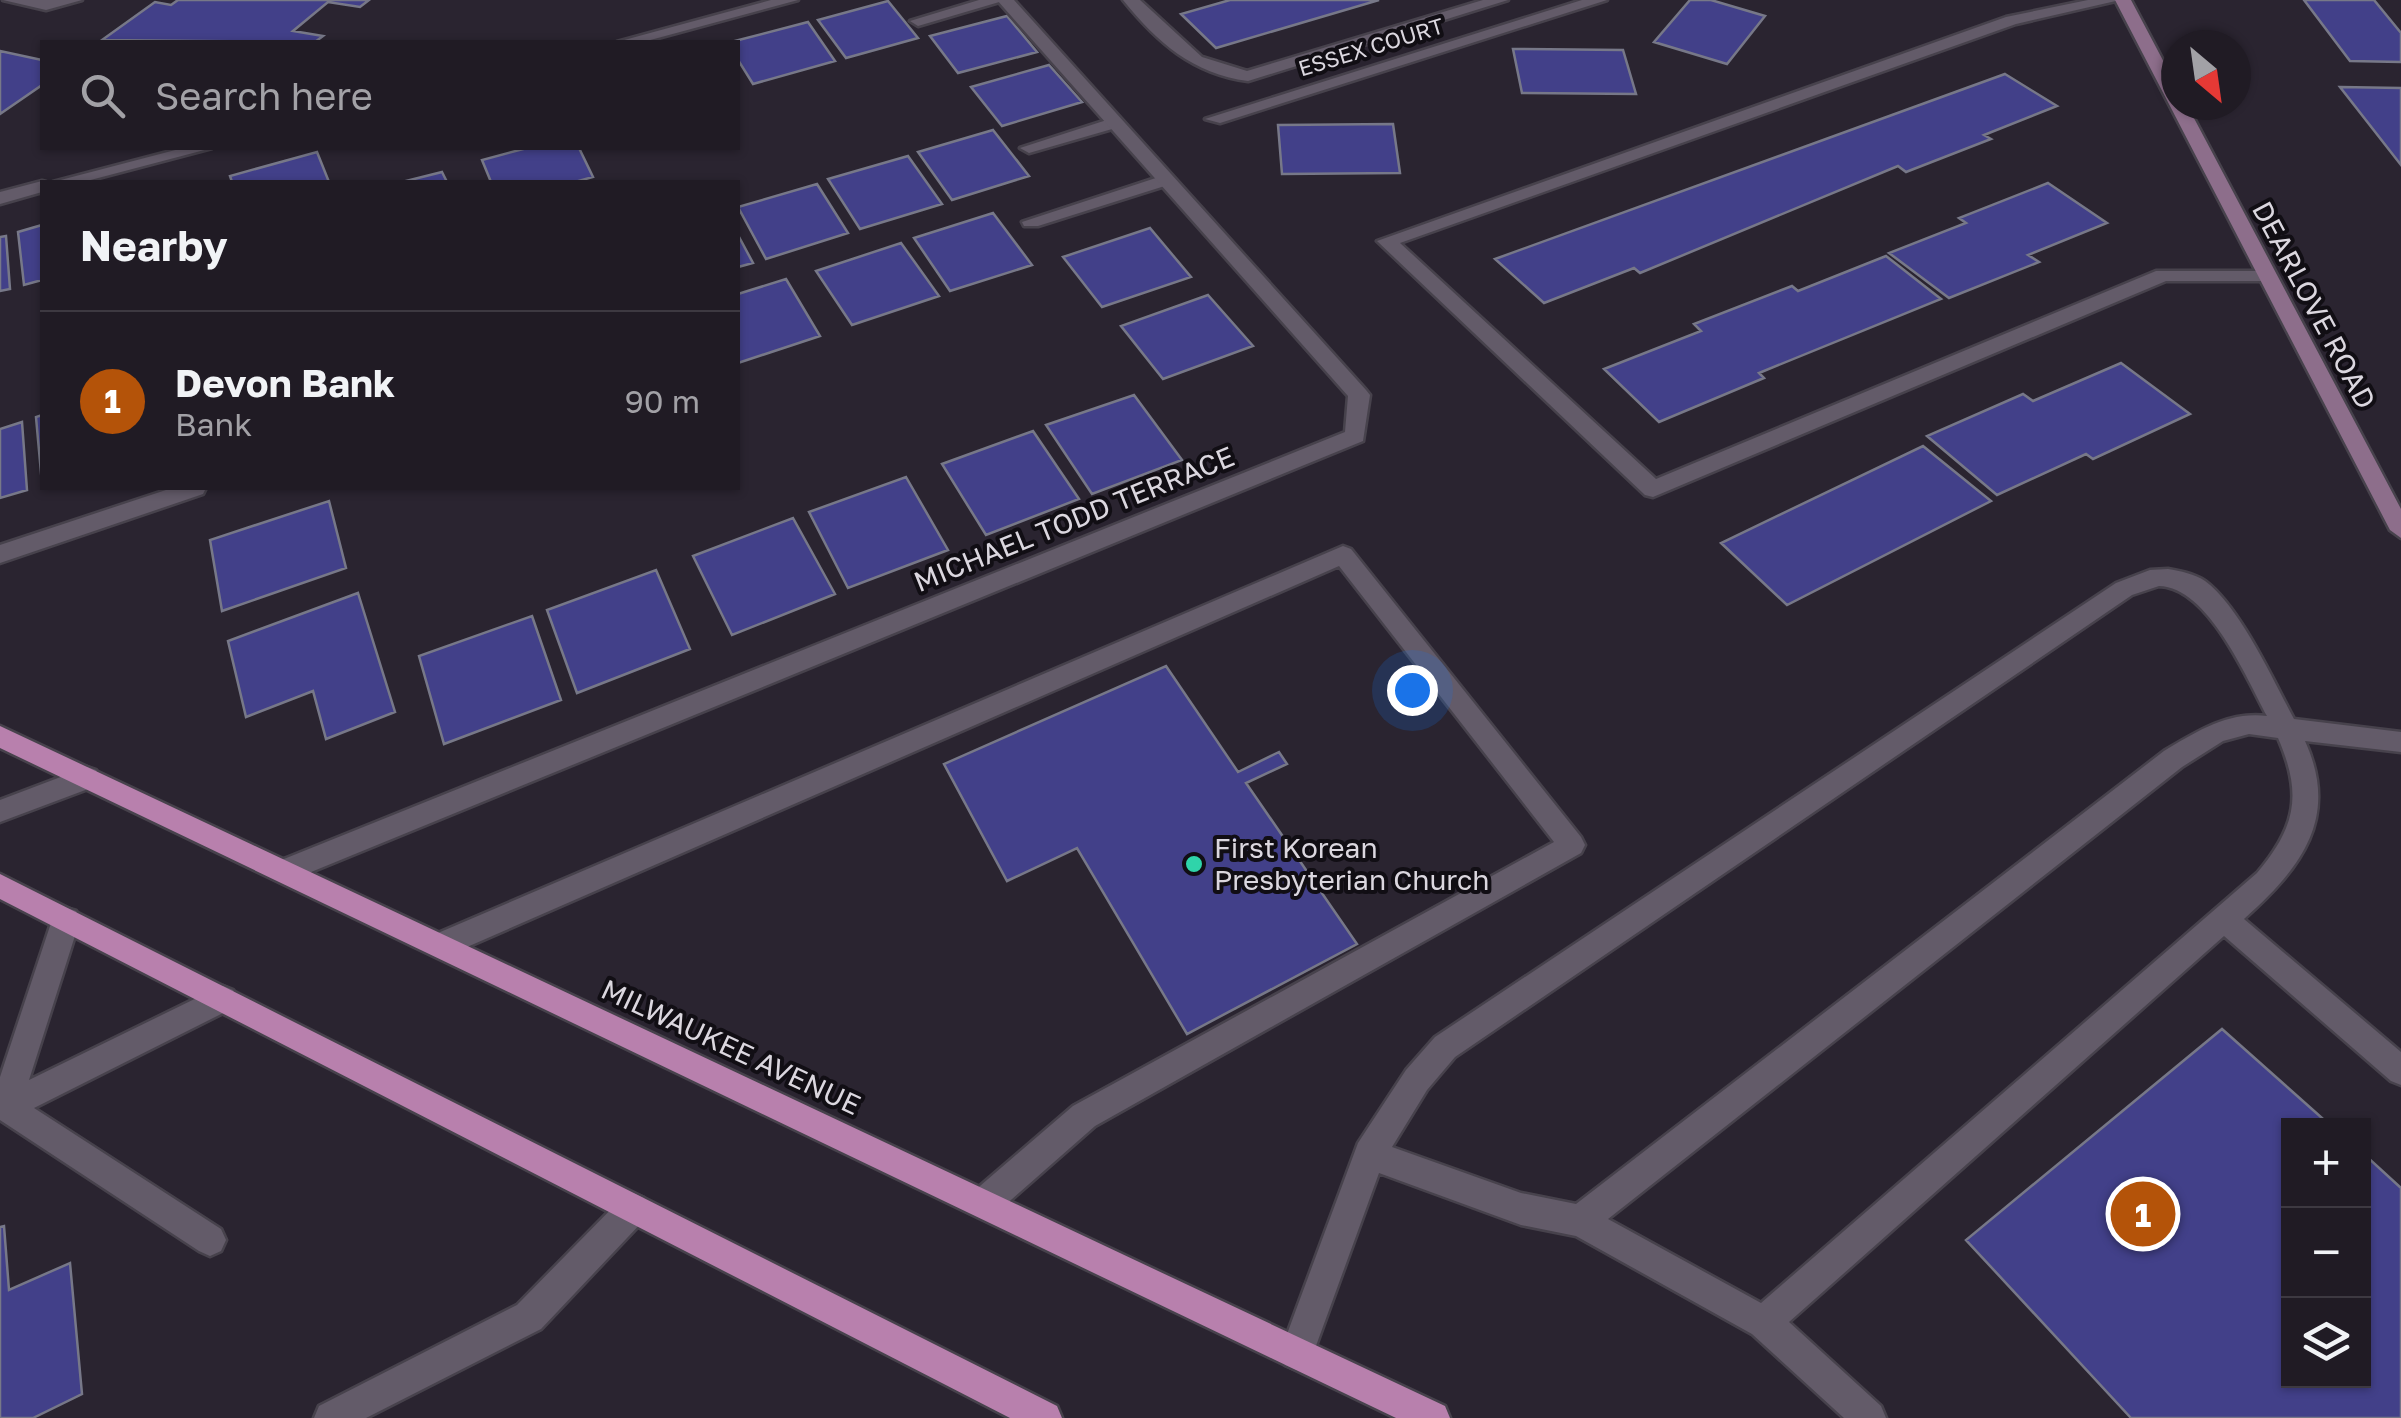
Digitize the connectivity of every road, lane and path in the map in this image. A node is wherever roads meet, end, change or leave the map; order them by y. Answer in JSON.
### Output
{"nodes":[{"id":1,"x":11,"y":0,"type":"edge"},
{"id":2,"x":74,"y":0,"type":"edge"},
{"id":3,"x":790,"y":0,"type":"edge"},
{"id":4,"x":1001,"y":0,"type":"edge"},
{"id":5,"x":1131,"y":0,"type":"edge"},
{"id":6,"x":1500,"y":0,"type":"edge"},
{"id":7,"x":1599,"y":0,"type":"edge"},
{"id":8,"x":2112,"y":0,"type":"edge"},
{"id":9,"x":2123,"y":0,"type":"edge"},
{"id":10,"x":918,"y":21,"type":"dead end"},
{"id":11,"x":633,"y":40,"type":"edge"},
{"id":12,"x":2161,"y":72,"type":"edge"},
{"id":13,"x":1214,"y":119,"type":"dead end"},
{"id":14,"x":2186,"y":120,"type":"edge"},
{"id":15,"x":1114,"y":123,"type":"junction"},
{"id":16,"x":1029,"y":148,"type":"dead end"},
{"id":17,"x":195,"y":150,"type":"edge"},
{"id":18,"x":70,"y":180,"type":"edge"},
{"id":19,"x":1165,"y":180,"type":"junction"},
{"id":20,"x":40,"y":188,"type":"edge"},
{"id":21,"x":0,"y":198,"type":"edge"},
{"id":22,"x":1031,"y":222,"type":"dead end"},
{"id":23,"x":2268,"y":277,"type":"junction"},
{"id":24,"x":189,"y":490,"type":"edge"},
{"id":25,"x":2401,"y":530,"type":"edge"},
{"id":26,"x":0,"y":554,"type":"edge"},
{"id":27,"x":2285,"y":728,"type":"junction"},
{"id":28,"x":0,"y":736,"type":"edge"},
{"id":29,"x":2401,"y":742,"type":"edge"},
{"id":30,"x":88,"y":778,"type":"junction"},
{"id":31,"x":0,"y":811,"type":"edge"},
{"id":32,"x":284,"y":871,"type":"junction"},
{"id":33,"x":0,"y":886,"type":"edge"},
{"id":34,"x":2222,"y":918,"type":"junction"},
{"id":35,"x":66,"y":920,"type":"junction"},
{"id":36,"x":441,"y":946,"type":"junction"},
{"id":37,"x":223,"y":999,"type":"junction"},
{"id":38,"x":2401,"y":1070,"type":"edge"},
{"id":39,"x":3,"y":1105,"type":"edge"},
{"id":40,"x":1370,"y":1154,"type":"junction"},
{"id":41,"x":984,"y":1204,"type":"junction"},
{"id":42,"x":633,"y":1208,"type":"junction"},
{"id":43,"x":1580,"y":1221,"type":"junction"},
{"id":44,"x":210,"y":1240,"type":"dead end"},
{"id":45,"x":1764,"y":1322,"type":"junction"},
{"id":46,"x":1296,"y":1353,"type":"junction"},
{"id":47,"x":331,"y":1418,"type":"edge"},
{"id":48,"x":1045,"y":1418,"type":"edge"},
{"id":49,"x":1433,"y":1418,"type":"edge"},
{"id":50,"x":1869,"y":1418,"type":"edge"}],
"edges":[{"from":1,"to":2,"type":"street"},
{"from":3,"to":11,"type":"street"},
{"from":4,"to":10,"type":"street"},
{"from":4,"to":15,"type":"street","name":"MICHAEL TODD TERRACE"},
{"from":5,"to":6,"type":"street"},
{"from":7,"to":13,"type":"street","name":"ESSEX COURT"},
{"from":8,"to":23,"type":"street"},
{"from":9,"to":12,"type":"main road","name":"DEARLOVE ROAD"},
{"from":14,"to":23,"type":"main road","name":"DEARLOVE ROAD"},
{"from":15,"to":16,"type":"street"},
{"from":15,"to":19,"type":"street","name":"MICHAEL TODD TERRACE"},
{"from":17,"to":18,"type":"street"},
{"from":19,"to":22,"type":"street"},
{"from":19,"to":32,"type":"street","name":"MICHAEL TODD TERRACE"},
{"from":20,"to":21,"type":"street"},
{"from":23,"to":25,"type":"main road","name":"DEARLOVE ROAD"},
{"from":24,"to":26,"type":"street"},
{"from":27,"to":29,"type":"street"},
{"from":27,"to":34,"type":"street"},
{"from":27,"to":40,"type":"street"},
{"from":27,"to":43,"type":"street"},
{"from":28,"to":30,"type":"main road","name":"MILWAUKEE AVENUE"},
{"from":30,"to":31,"type":"street"},
{"from":30,"to":32,"type":"main road","name":"MILWAUKEE AVENUE"},
{"from":32,"to":36,"type":"main road","name":"MILWAUKEE AVENUE"},
{"from":33,"to":35,"type":"main road"},
{"from":34,"to":38,"type":"street"},
{"from":34,"to":45,"type":"street"},
{"from":35,"to":37,"type":"main road"},
{"from":35,"to":39,"type":"street"},
{"from":36,"to":41,"type":"main road","name":"MILWAUKEE AVENUE"},
{"from":36,"to":41,"type":"street"},
{"from":37,"to":39,"type":"street"},
{"from":37,"to":42,"type":"main road"},
{"from":39,"to":44,"type":"street"},
{"from":40,"to":43,"type":"street"},
{"from":40,"to":46,"type":"street"},
{"from":41,"to":46,"type":"main road","name":"MILWAUKEE AVENUE"},
{"from":42,"to":47,"type":"street"},
{"from":42,"to":48,"type":"main road"},
{"from":43,"to":45,"type":"street"},
{"from":45,"to":50,"type":"street"},
{"from":46,"to":49,"type":"main road","name":"MILWAUKEE AVENUE"}]}
